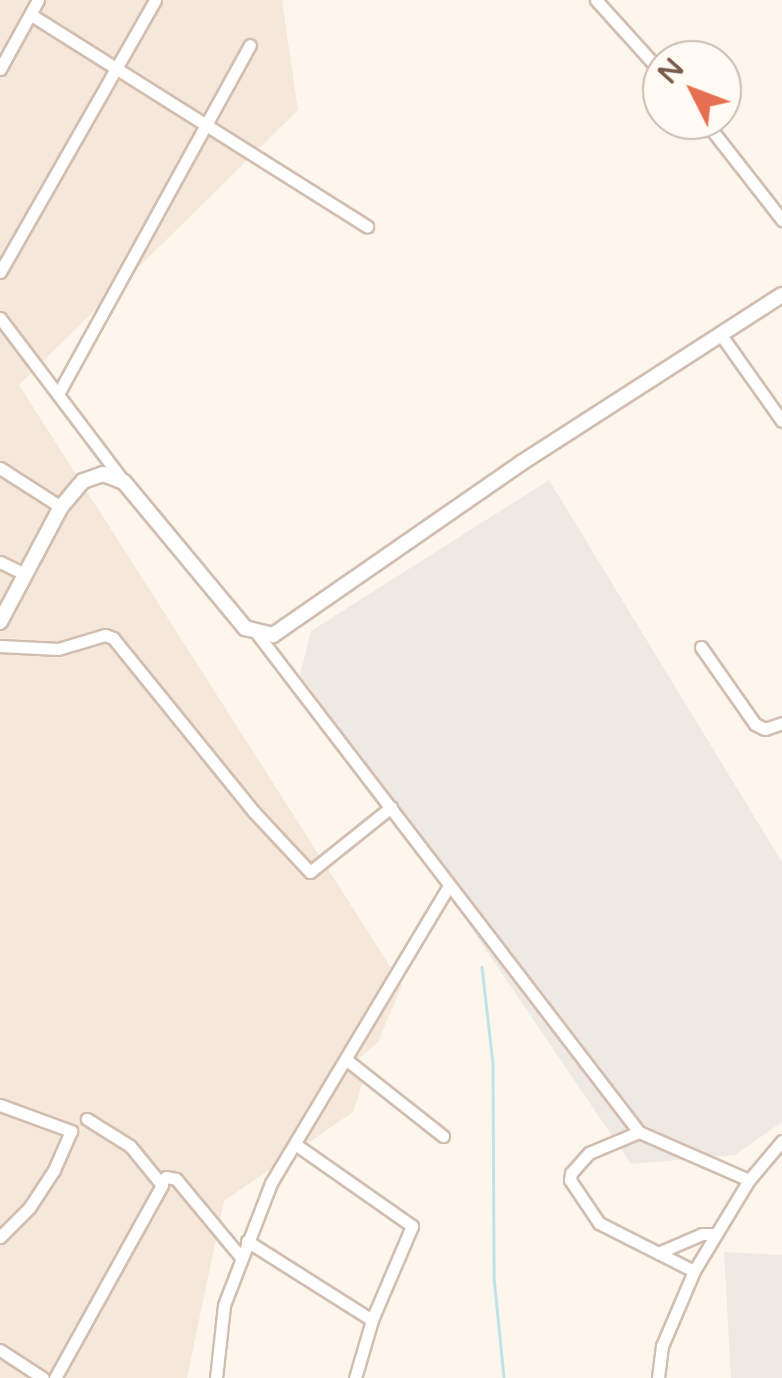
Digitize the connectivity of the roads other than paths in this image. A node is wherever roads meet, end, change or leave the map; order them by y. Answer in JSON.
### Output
{"nodes":[{"id":1,"x":38,"y":0,"type":"edge"},
{"id":2,"x":155,"y":0,"type":"edge"},
{"id":3,"x":596,"y":0,"type":"edge"},
{"id":4,"x":33,"y":16,"type":"junction"},
{"id":5,"x":250,"y":45,"type":"dead end"},
{"id":6,"x":642,"y":51,"type":"edge"},
{"id":7,"x":1,"y":67,"type":"edge"},
{"id":8,"x":116,"y":68,"type":"junction"},
{"id":9,"x":209,"y":125,"type":"junction"},
{"id":10,"x":720,"y":140,"type":"edge"},
{"id":11,"x":782,"y":220,"type":"edge"},
{"id":12,"x":367,"y":226,"type":"dead end"},
{"id":13,"x":0,"y":272,"type":"edge"},
{"id":14,"x":782,"y":295,"type":"edge"},
{"id":15,"x":0,"y":318,"type":"edge"},
{"id":16,"x":720,"y":335,"type":"junction"},
{"id":17,"x":58,"y":394,"type":"junction"},
{"id":18,"x":782,"y":421,"type":"edge"},
{"id":19,"x":0,"y":468,"type":"edge"},
{"id":20,"x":124,"y":482,"type":"junction"},
{"id":21,"x":61,"y":507,"type":"junction"},
{"id":22,"x":0,"y":562,"type":"edge"},
{"id":23,"x":25,"y":574,"type":"junction"},
{"id":24,"x":0,"y":622,"type":"edge"},
{"id":25,"x":258,"y":634,"type":"junction"},
{"id":26,"x":0,"y":646,"type":"edge"},
{"id":27,"x":701,"y":647,"type":"dead end"},
{"id":28,"x":782,"y":723,"type":"edge"},
{"id":29,"x":391,"y":806,"type":"junction"},
{"id":30,"x":448,"y":887,"type":"junction"},
{"id":31,"x":348,"y":1060,"type":"junction"},
{"id":32,"x":0,"y":1106,"type":"edge"},
{"id":33,"x":87,"y":1119,"type":"dead end"},
{"id":34,"x":639,"y":1132,"type":"junction"},
{"id":35,"x":443,"y":1136,"type":"dead end"},
{"id":36,"x":782,"y":1141,"type":"edge"},
{"id":37,"x":295,"y":1144,"type":"junction"},
{"id":38,"x":749,"y":1180,"type":"junction"},
{"id":39,"x":162,"y":1182,"type":"junction"},
{"id":40,"x":714,"y":1234,"type":"junction"},
{"id":41,"x":0,"y":1237,"type":"edge"},
{"id":42,"x":247,"y":1241,"type":"junction"},
{"id":43,"x":658,"y":1253,"type":"junction"},
{"id":44,"x":240,"y":1256,"type":"junction"},
{"id":45,"x":694,"y":1271,"type":"junction"},
{"id":46,"x":372,"y":1320,"type":"junction"},
{"id":47,"x":0,"y":1350,"type":"edge"},
{"id":48,"x":43,"y":1378,"type":"edge"},
{"id":49,"x":55,"y":1378,"type":"edge"},
{"id":50,"x":216,"y":1378,"type":"edge"},
{"id":51,"x":355,"y":1378,"type":"edge"},
{"id":52,"x":658,"y":1378,"type":"edge"}],
"edges":[{"from":1,"to":4,"type":"street"},
{"from":2,"to":8,"type":"street"},
{"from":3,"to":6,"type":"street"},
{"from":4,"to":7,"type":"street"},
{"from":4,"to":8,"type":"street"},
{"from":5,"to":9,"type":"street"},
{"from":8,"to":9,"type":"street"},
{"from":8,"to":13,"type":"street"},
{"from":9,"to":12,"type":"street"},
{"from":9,"to":17,"type":"street"},
{"from":10,"to":11,"type":"street"},
{"from":14,"to":16,"type":"street"},
{"from":15,"to":17,"type":"street"},
{"from":16,"to":18,"type":"street"},
{"from":16,"to":25,"type":"street"},
{"from":17,"to":20,"type":"street"},
{"from":19,"to":21,"type":"street"},
{"from":20,"to":21,"type":"street"},
{"from":20,"to":25,"type":"street"},
{"from":21,"to":23,"type":"street"},
{"from":22,"to":23,"type":"street"},
{"from":23,"to":24,"type":"street"},
{"from":25,"to":29,"type":"street"},
{"from":26,"to":29,"type":"street"},
{"from":27,"to":28,"type":"street"},
{"from":29,"to":30,"type":"street"},
{"from":30,"to":31,"type":"street"},
{"from":30,"to":34,"type":"street"},
{"from":31,"to":35,"type":"street"},
{"from":31,"to":37,"type":"street"},
{"from":32,"to":41,"type":"street"},
{"from":33,"to":39,"type":"street"},
{"from":34,"to":38,"type":"street"},
{"from":34,"to":43,"type":"street"},
{"from":36,"to":38,"type":"street"},
{"from":37,"to":42,"type":"street"},
{"from":37,"to":46,"type":"street"},
{"from":38,"to":40,"type":"street"},
{"from":39,"to":44,"type":"street"},
{"from":39,"to":49,"type":"street"},
{"from":40,"to":43,"type":"street"},
{"from":40,"to":45,"type":"street"},
{"from":42,"to":44,"type":"street"},
{"from":42,"to":46,"type":"street"},
{"from":43,"to":45,"type":"street"},
{"from":44,"to":50,"type":"street"},
{"from":45,"to":52,"type":"street"},
{"from":46,"to":51,"type":"street"},
{"from":47,"to":48,"type":"street"}]}
